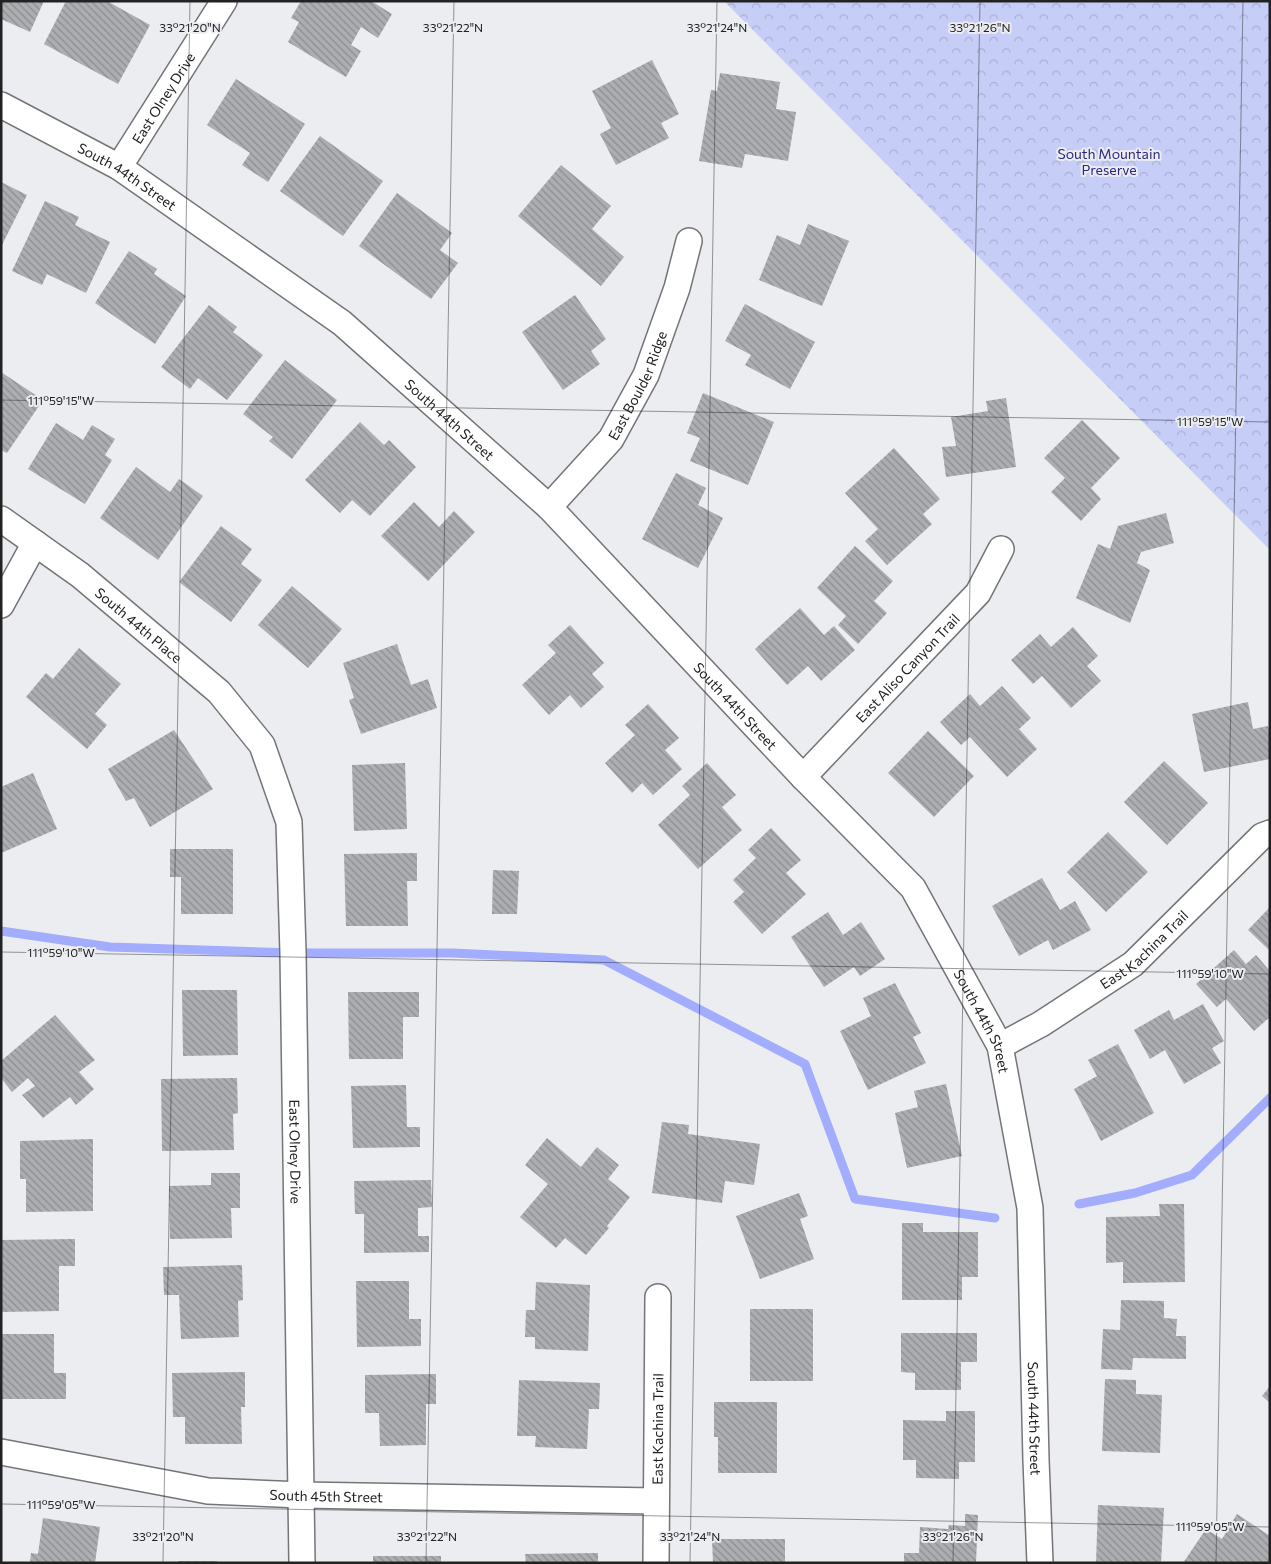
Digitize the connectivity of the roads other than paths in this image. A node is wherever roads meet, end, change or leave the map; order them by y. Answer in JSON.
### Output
{"nodes":[{"id":1,"x":224,"y":1,"type":"edge"},
{"id":2,"x":1,"y":105,"type":"edge"},
{"id":3,"x":119,"y":167,"type":"junction"},
{"id":4,"x":689,"y":241,"type":"dead end"},
{"id":5,"x":549,"y":507,"type":"junction"},
{"id":6,"x":1,"y":519,"type":"edge"},
{"id":7,"x":35,"y":542,"type":"junction"},
{"id":8,"x":1001,"y":549,"type":"dead end"},
{"id":9,"x":1,"y":605,"type":"edge"},
{"id":10,"x":262,"y":745,"type":"joint"},
{"id":11,"x":803,"y":777,"type":"junction"},
{"id":12,"x":1270,"y":833,"type":"edge"},
{"id":13,"x":1000,"y":1046,"type":"junction"},
{"id":14,"x":658,"y":1297,"type":"dead end"},
{"id":15,"x":1,"y":1452,"type":"edge"},
{"id":16,"x":302,"y":1495,"type":"junction"},
{"id":17,"x":655,"y":1501,"type":"junction"},
{"id":18,"x":302,"y":1563,"type":"edge"},
{"id":19,"x":656,"y":1563,"type":"edge"},
{"id":20,"x":1040,"y":1563,"type":"edge"}],
"edges":[{"from":1,"to":3,"type":"street","name":"East Olney Drive"},
{"from":2,"to":3,"type":"street","name":"South 44th Street"},
{"from":3,"to":5,"type":"street","name":"South 44th Street"},
{"from":4,"to":5,"type":"street","name":"East Boulder Ridge"},
{"from":5,"to":11,"type":"street","name":"South 44th Street"},
{"from":6,"to":7,"type":"street","name":"South 44th Place"},
{"from":7,"to":9,"type":"street"},
{"from":7,"to":10,"type":"street","name":"South 44th Place"},
{"from":8,"to":11,"type":"street","name":"East Aliso Canyon Trail"},
{"from":10,"to":16,"type":"street","name":"East Olney Drive"},
{"from":11,"to":13,"type":"street","name":"South 44th Street"},
{"from":12,"to":13,"type":"street","name":"East Kachina Trail"},
{"from":13,"to":20,"type":"street","name":"South 44th Street"},
{"from":14,"to":17,"type":"street","name":"East Kachina Trail"},
{"from":15,"to":16,"type":"street","name":"South 45th Street"},
{"from":16,"to":17,"type":"street","name":"South 45th Street"},
{"from":16,"to":18,"type":"street","name":"East Olney Drive"},
{"from":17,"to":19,"type":"street","name":"East Kachina Trail"}]}
